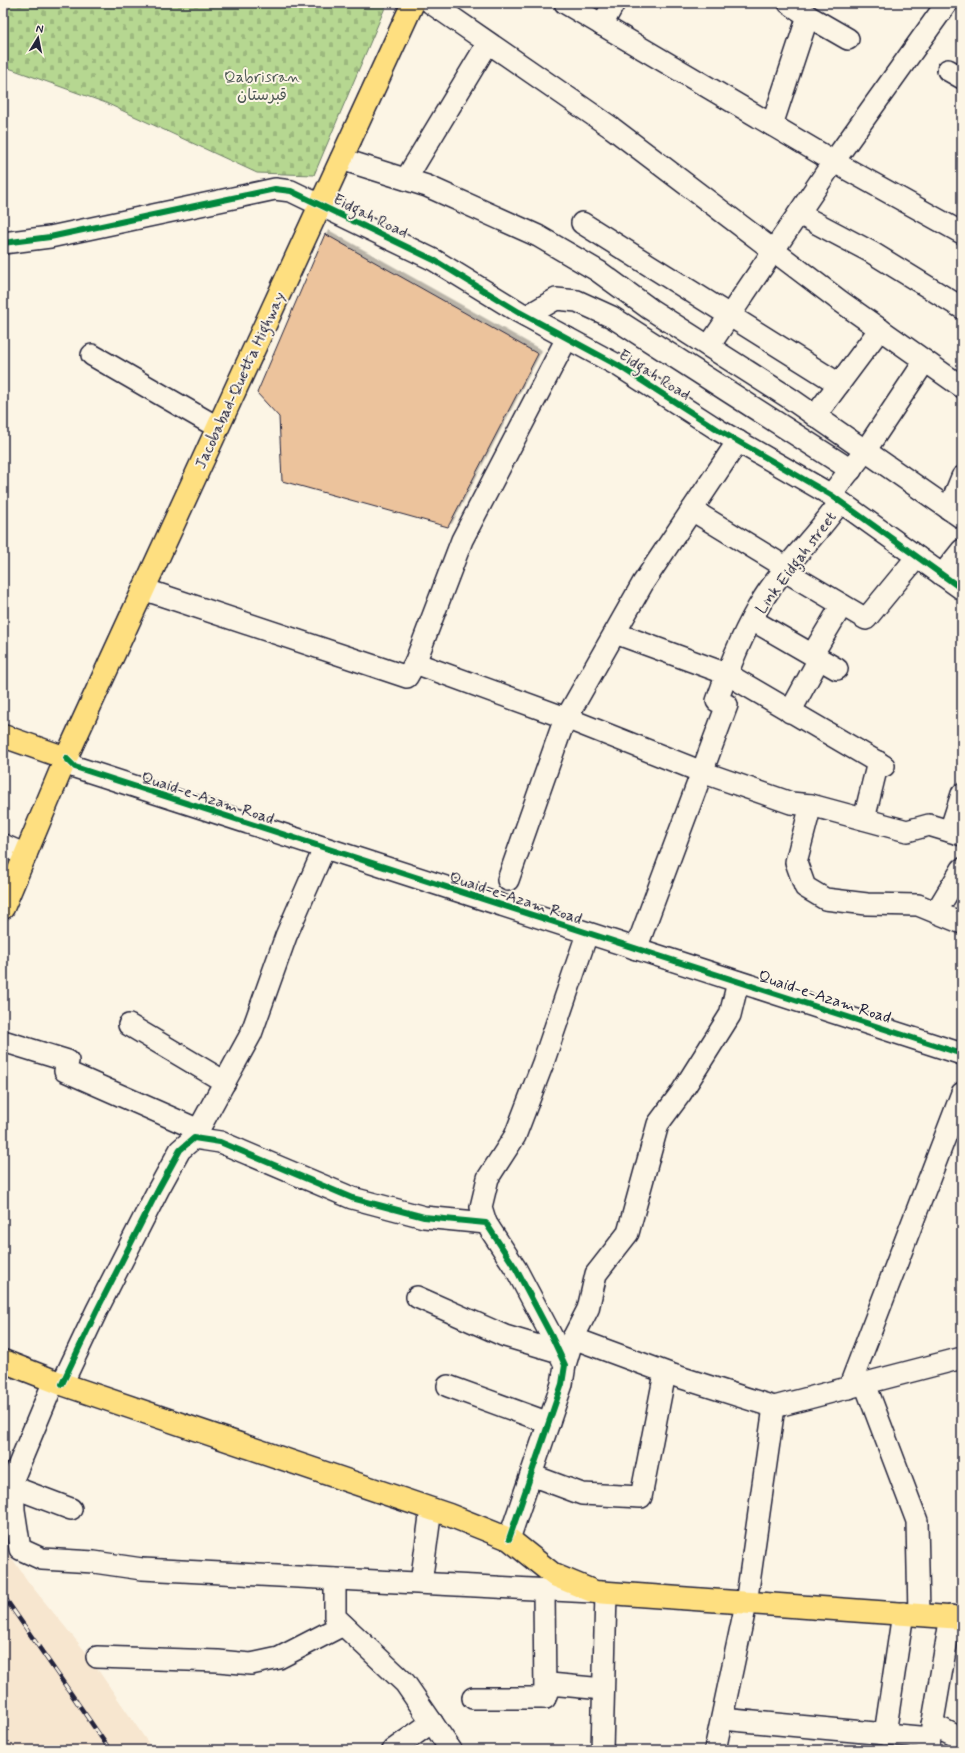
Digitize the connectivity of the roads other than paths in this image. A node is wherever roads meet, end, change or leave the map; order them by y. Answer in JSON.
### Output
{"nodes":[{"id":1,"x":413,"y":3,"type":"edge"},
{"id":2,"x":431,"y":3,"type":"edge"},
{"id":3,"x":565,"y":3,"type":"edge"},
{"id":4,"x":614,"y":3,"type":"edge"},
{"id":5,"x":789,"y":3,"type":"edge"},
{"id":6,"x":947,"y":3,"type":"edge"},
{"id":7,"x":808,"y":16,"type":"junction"},
{"id":8,"x":602,"y":25,"type":"junction"},
{"id":9,"x":848,"y":39,"type":"dead end"},
{"id":10,"x":488,"y":43,"type":"junction"},
{"id":11,"x":772,"y":125,"type":"junction"},
{"id":12,"x":341,"y":159,"type":"junction"},
{"id":13,"x":834,"y":161,"type":"junction"},
{"id":14,"x":406,"y":179,"type":"junction"},
{"id":15,"x":320,"y":205,"type":"junction"},
{"id":16,"x":799,"y":214,"type":"junction"},
{"id":17,"x":582,"y":223,"type":"dead end"},
{"id":18,"x":962,"y":233,"type":"edge"},
{"id":19,"x":3,"y":243,"type":"edge"},
{"id":20,"x":773,"y":250,"type":"junction"},
{"id":21,"x":962,"y":308,"type":"edge"},
{"id":22,"x":730,"y":315,"type":"junction"},
{"id":23,"x":527,"y":316,"type":"junction"},
{"id":24,"x":880,"y":329,"type":"junction"},
{"id":25,"x":567,"y":338,"type":"junction"},
{"id":26,"x":709,"y":346,"type":"junction"},
{"id":27,"x":92,"y":356,"type":"dead end"},
{"id":28,"x":925,"y":361,"type":"junction"},
{"id":29,"x":839,"y":384,"type":"junction"},
{"id":30,"x":962,"y":387,"type":"edge"},
{"id":31,"x":815,"y":416,"type":"junction"},
{"id":32,"x":217,"y":427,"type":"junction"},
{"id":33,"x":738,"y":441,"type":"junction"},
{"id":34,"x":865,"y":451,"type":"junction"},
{"id":35,"x":851,"y":470,"type":"junction"},
{"id":36,"x":962,"y":477,"type":"edge"},
{"id":37,"x":836,"y":498,"type":"junction"},
{"id":38,"x":692,"y":510,"type":"junction"},
{"id":39,"x":956,"y":513,"type":"edge"},
{"id":40,"x":962,"y":550,"type":"edge"},
{"id":41,"x":917,"y":557,"type":"junction"},
{"id":42,"x":786,"y":569,"type":"junction"},
{"id":43,"x":942,"y":575,"type":"junction"},
{"id":44,"x":962,"y":589,"type":"edge"},
{"id":45,"x":143,"y":590,"type":"junction"},
{"id":46,"x":842,"y":605,"type":"junction"},
{"id":47,"x":752,"y":620,"type":"junction"},
{"id":48,"x":615,"y":633,"type":"junction"},
{"id":49,"x":822,"y":661,"type":"junction"},
{"id":50,"x":415,"y":663,"type":"junction"},
{"id":51,"x":727,"y":674,"type":"junction"},
{"id":52,"x":790,"y":712,"type":"junction"},
{"id":53,"x":566,"y":718,"type":"junction"},
{"id":54,"x":3,"y":736,"type":"edge"},
{"id":55,"x":66,"y":758,"type":"junction"},
{"id":56,"x":702,"y":772,"type":"junction"},
{"id":57,"x":962,"y":794,"type":"edge"},
{"id":58,"x":811,"y":805,"type":"junction"},
{"id":59,"x":864,"y":819,"type":"junction"},
{"id":60,"x":956,"y":833,"type":"edge"},
{"id":61,"x":3,"y":845,"type":"edge"},
{"id":62,"x":324,"y":848,"type":"junction"},
{"id":63,"x":26,"y":855,"type":"junction"},
{"id":64,"x":962,"y":869,"type":"edge"},
{"id":65,"x":508,"y":880,"type":"dead end"},
{"id":66,"x":3,"y":908,"type":"edge"},
{"id":67,"x":936,"y":912,"type":"junction"},
{"id":68,"x":962,"y":924,"type":"edge"},
{"id":69,"x":587,"y":934,"type":"junction"},
{"id":70,"x":636,"y":949,"type":"junction"},
{"id":71,"x":738,"y":982,"type":"junction"},
{"id":72,"x":129,"y":1025,"type":"dead end"},
{"id":73,"x":3,"y":1041,"type":"edge"},
{"id":74,"x":962,"y":1054,"type":"edge"},
{"id":75,"x":225,"y":1082,"type":"junction"},
{"id":76,"x":962,"y":1093,"type":"edge"},
{"id":77,"x":197,"y":1134,"type":"junction"},
{"id":78,"x":486,"y":1223,"type":"junction"},
{"id":79,"x":417,"y":1297,"type":"dead end"},
{"id":80,"x":566,"y":1352,"type":"junction"},
{"id":81,"x":962,"y":1358,"type":"edge"},
{"id":82,"x":3,"y":1361,"type":"edge"},
{"id":83,"x":665,"y":1373,"type":"junction"},
{"id":84,"x":58,"y":1383,"type":"junction"},
{"id":85,"x":448,"y":1386,"type":"dead end"},
{"id":86,"x":857,"y":1386,"type":"junction"},
{"id":87,"x":774,"y":1407,"type":"junction"},
{"id":88,"x":549,"y":1423,"type":"junction"},
{"id":89,"x":531,"y":1475,"type":"junction"},
{"id":90,"x":13,"y":1487,"type":"junction"},
{"id":91,"x":71,"y":1509,"type":"dead end"},
{"id":92,"x":431,"y":1509,"type":"junction"},
{"id":93,"x":509,"y":1539,"type":"junction"},
{"id":94,"x":335,"y":1579,"type":"junction"},
{"id":95,"x":421,"y":1584,"type":"junction"},
{"id":96,"x":544,"y":1590,"type":"junction"},
{"id":97,"x":600,"y":1593,"type":"junction"},
{"id":98,"x":746,"y":1604,"type":"junction"},
{"id":99,"x":911,"y":1613,"type":"junction"},
{"id":100,"x":956,"y":1617,"type":"edge"},
{"id":101,"x":343,"y":1625,"type":"junction"},
{"id":102,"x":97,"y":1657,"type":"dead end"},
{"id":103,"x":603,"y":1689,"type":"junction"},
{"id":104,"x":473,"y":1698,"type":"dead end"},
{"id":105,"x":544,"y":1698,"type":"junction"},
{"id":106,"x":722,"y":1719,"type":"junction"},
{"id":107,"x":432,"y":1722,"type":"junction"},
{"id":108,"x":885,"y":1734,"type":"junction"},
{"id":109,"x":930,"y":1737,"type":"edge"},
{"id":110,"x":962,"y":1739,"type":"edge"},
{"id":111,"x":393,"y":1750,"type":"edge"},
{"id":112,"x":451,"y":1750,"type":"edge"},
{"id":113,"x":602,"y":1750,"type":"edge"},
{"id":114,"x":715,"y":1750,"type":"edge"}],
"edges":[{"from":1,"to":12,"type":"main road","name":"Jacobabad-Quetta Highway"},
{"from":2,"to":10,"type":"street"},
{"from":3,"to":8,"type":"street"},
{"from":4,"to":8,"type":"street"},
{"from":5,"to":7,"type":"street"},
{"from":6,"to":13,"type":"street"},
{"from":7,"to":9,"type":"street"},
{"from":7,"to":11,"type":"street"},
{"from":8,"to":11,"type":"street"},
{"from":10,"to":14,"type":"street"},
{"from":10,"to":20,"type":"street"},
{"from":11,"to":13,"type":"street"},
{"from":12,"to":14,"type":"street"},
{"from":12,"to":15,"type":"main road","name":"Jacobabad-Quetta Highway"},
{"from":13,"to":16,"type":"street"},
{"from":13,"to":18,"type":"street"},
{"from":14,"to":26,"type":"street"},
{"from":15,"to":19,"type":"street","name":"Eidgah Road"},
{"from":15,"to":23,"type":"street","name":"Eidgah Road"},
{"from":15,"to":32,"type":"main road","name":"Jacobabad-Quetta Highway"},
{"from":16,"to":20,"type":"street"},
{"from":16,"to":21,"type":"street"},
{"from":17,"to":22,"type":"street"},
{"from":20,"to":22,"type":"street"},
{"from":20,"to":24,"type":"street"},
{"from":22,"to":26,"type":"street"},
{"from":22,"to":29,"type":"street"},
{"from":23,"to":25,"type":"street","name":"Eidgah Road"},
{"from":23,"to":35,"type":"street"},
{"from":24,"to":28,"type":"street"},
{"from":24,"to":29,"type":"street"},
{"from":25,"to":33,"type":"street","name":"Eidgah Road"},
{"from":25,"to":50,"type":"street"},
{"from":26,"to":31,"type":"street"},
{"from":27,"to":32,"type":"street"},
{"from":28,"to":30,"type":"street"},
{"from":28,"to":34,"type":"street","name":"Link Eidgah street"},
{"from":29,"to":31,"type":"street"},
{"from":31,"to":34,"type":"street"},
{"from":32,"to":45,"type":"main road","name":"Jacobabad-Quetta Highway"},
{"from":33,"to":37,"type":"street","name":"Eidgah Road"},
{"from":33,"to":38,"type":"street"},
{"from":34,"to":35,"type":"street","name":"Link Eidgah street"},
{"from":34,"to":39,"type":"street"},
{"from":35,"to":37,"type":"street","name":"Link Eidgah street"},
{"from":36,"to":39,"type":"street"},
{"from":37,"to":41,"type":"street","name":"Eidgah Road"},
{"from":37,"to":42,"type":"street","name":"Link Eidgah street"},
{"from":38,"to":42,"type":"street"},
{"from":38,"to":48,"type":"street"},
{"from":40,"to":43,"type":"street"},
{"from":41,"to":43,"type":"street","name":"Eidgah Road"},
{"from":41,"to":46,"type":"street"},
{"from":42,"to":46,"type":"street"},
{"from":42,"to":47,"type":"street","name":"Link Eidgah street"},
{"from":43,"to":44,"type":"street","name":"Eidgah Road"},
{"from":45,"to":50,"type":"street"},
{"from":45,"to":55,"type":"main road","name":"Jacobabad-Quetta Highway"},
{"from":46,"to":49,"type":"street"},
{"from":47,"to":49,"type":"street"},
{"from":47,"to":51,"type":"street","name":"Link Eidgah street"},
{"from":48,"to":51,"type":"street"},
{"from":48,"to":53,"type":"street"},
{"from":49,"to":52,"type":"street"},
{"from":50,"to":53,"type":"street"},
{"from":51,"to":52,"type":"street"},
{"from":51,"to":56,"type":"street","name":"Link Eidgah street"},
{"from":52,"to":59,"type":"street"},
{"from":53,"to":56,"type":"street"},
{"from":53,"to":65,"type":"street"},
{"from":54,"to":55,"type":"main road"},
{"from":55,"to":62,"type":"street","name":"Quaid-e-Azam Road"},
{"from":55,"to":63,"type":"main road","name":"Jacobabad-Quetta Highway"},
{"from":56,"to":58,"type":"street"},
{"from":56,"to":70,"type":"street"},
{"from":57,"to":60,"type":"street"},
{"from":58,"to":59,"type":"street"},
{"from":58,"to":67,"type":"street"},
{"from":59,"to":60,"type":"street"},
{"from":61,"to":63,"type":"street"},
{"from":62,"to":69,"type":"street","name":"Quaid-e-Azam Road"},
{"from":62,"to":75,"type":"street"},
{"from":63,"to":66,"type":"main road","name":"Jacobabad-Quetta Highway"},
{"from":64,"to":67,"type":"street"},
{"from":67,"to":68,"type":"street"},
{"from":69,"to":70,"type":"street","name":"Quaid-e-Azam Road"},
{"from":69,"to":78,"type":"street"},
{"from":70,"to":71,"type":"street","name":"Quaid-e-Azam Road"},
{"from":71,"to":74,"type":"street","name":"Quaid-e-Azam Road"},
{"from":71,"to":80,"type":"street"},
{"from":72,"to":75,"type":"street"},
{"from":73,"to":77,"type":"street"},
{"from":75,"to":77,"type":"street"},
{"from":76,"to":86,"type":"street"},
{"from":77,"to":78,"type":"street"},
{"from":77,"to":84,"type":"street"},
{"from":78,"to":80,"type":"street"},
{"from":79,"to":80,"type":"street"},
{"from":80,"to":83,"type":"street"},
{"from":80,"to":88,"type":"street"},
{"from":81,"to":86,"type":"street"},
{"from":82,"to":84,"type":"main road"},
{"from":83,"to":87,"type":"street"},
{"from":83,"to":89,"type":"street"},
{"from":84,"to":90,"type":"street"},
{"from":84,"to":92,"type":"main road"},
{"from":85,"to":88,"type":"street"},
{"from":86,"to":87,"type":"street"},
{"from":86,"to":99,"type":"street"},
{"from":87,"to":98,"type":"street"},
{"from":88,"to":89,"type":"street"},
{"from":89,"to":93,"type":"street"},
{"from":90,"to":91,"type":"street"},
{"from":90,"to":94,"type":"street"},
{"from":92,"to":93,"type":"main road"},
{"from":92,"to":95,"type":"street"},
{"from":93,"to":97,"type":"main road"},
{"from":94,"to":95,"type":"street"},
{"from":94,"to":101,"type":"street"},
{"from":95,"to":96,"type":"street"},
{"from":96,"to":97,"type":"street"},
{"from":96,"to":105,"type":"street"},
{"from":97,"to":98,"type":"main road"},
{"from":97,"to":103,"type":"street"},
{"from":98,"to":99,"type":"main road"},
{"from":98,"to":106,"type":"street"},
{"from":99,"to":100,"type":"main road"},
{"from":99,"to":108,"type":"street"},
{"from":100,"to":109,"type":"street"},
{"from":101,"to":102,"type":"street"},
{"from":101,"to":107,"type":"street"},
{"from":103,"to":105,"type":"street"},
{"from":103,"to":113,"type":"street"},
{"from":104,"to":105,"type":"street"},
{"from":106,"to":108,"type":"street"},
{"from":106,"to":114,"type":"street"},
{"from":107,"to":111,"type":"street"},
{"from":107,"to":112,"type":"street"},
{"from":108,"to":109,"type":"street"},
{"from":109,"to":110,"type":"street"}]}
